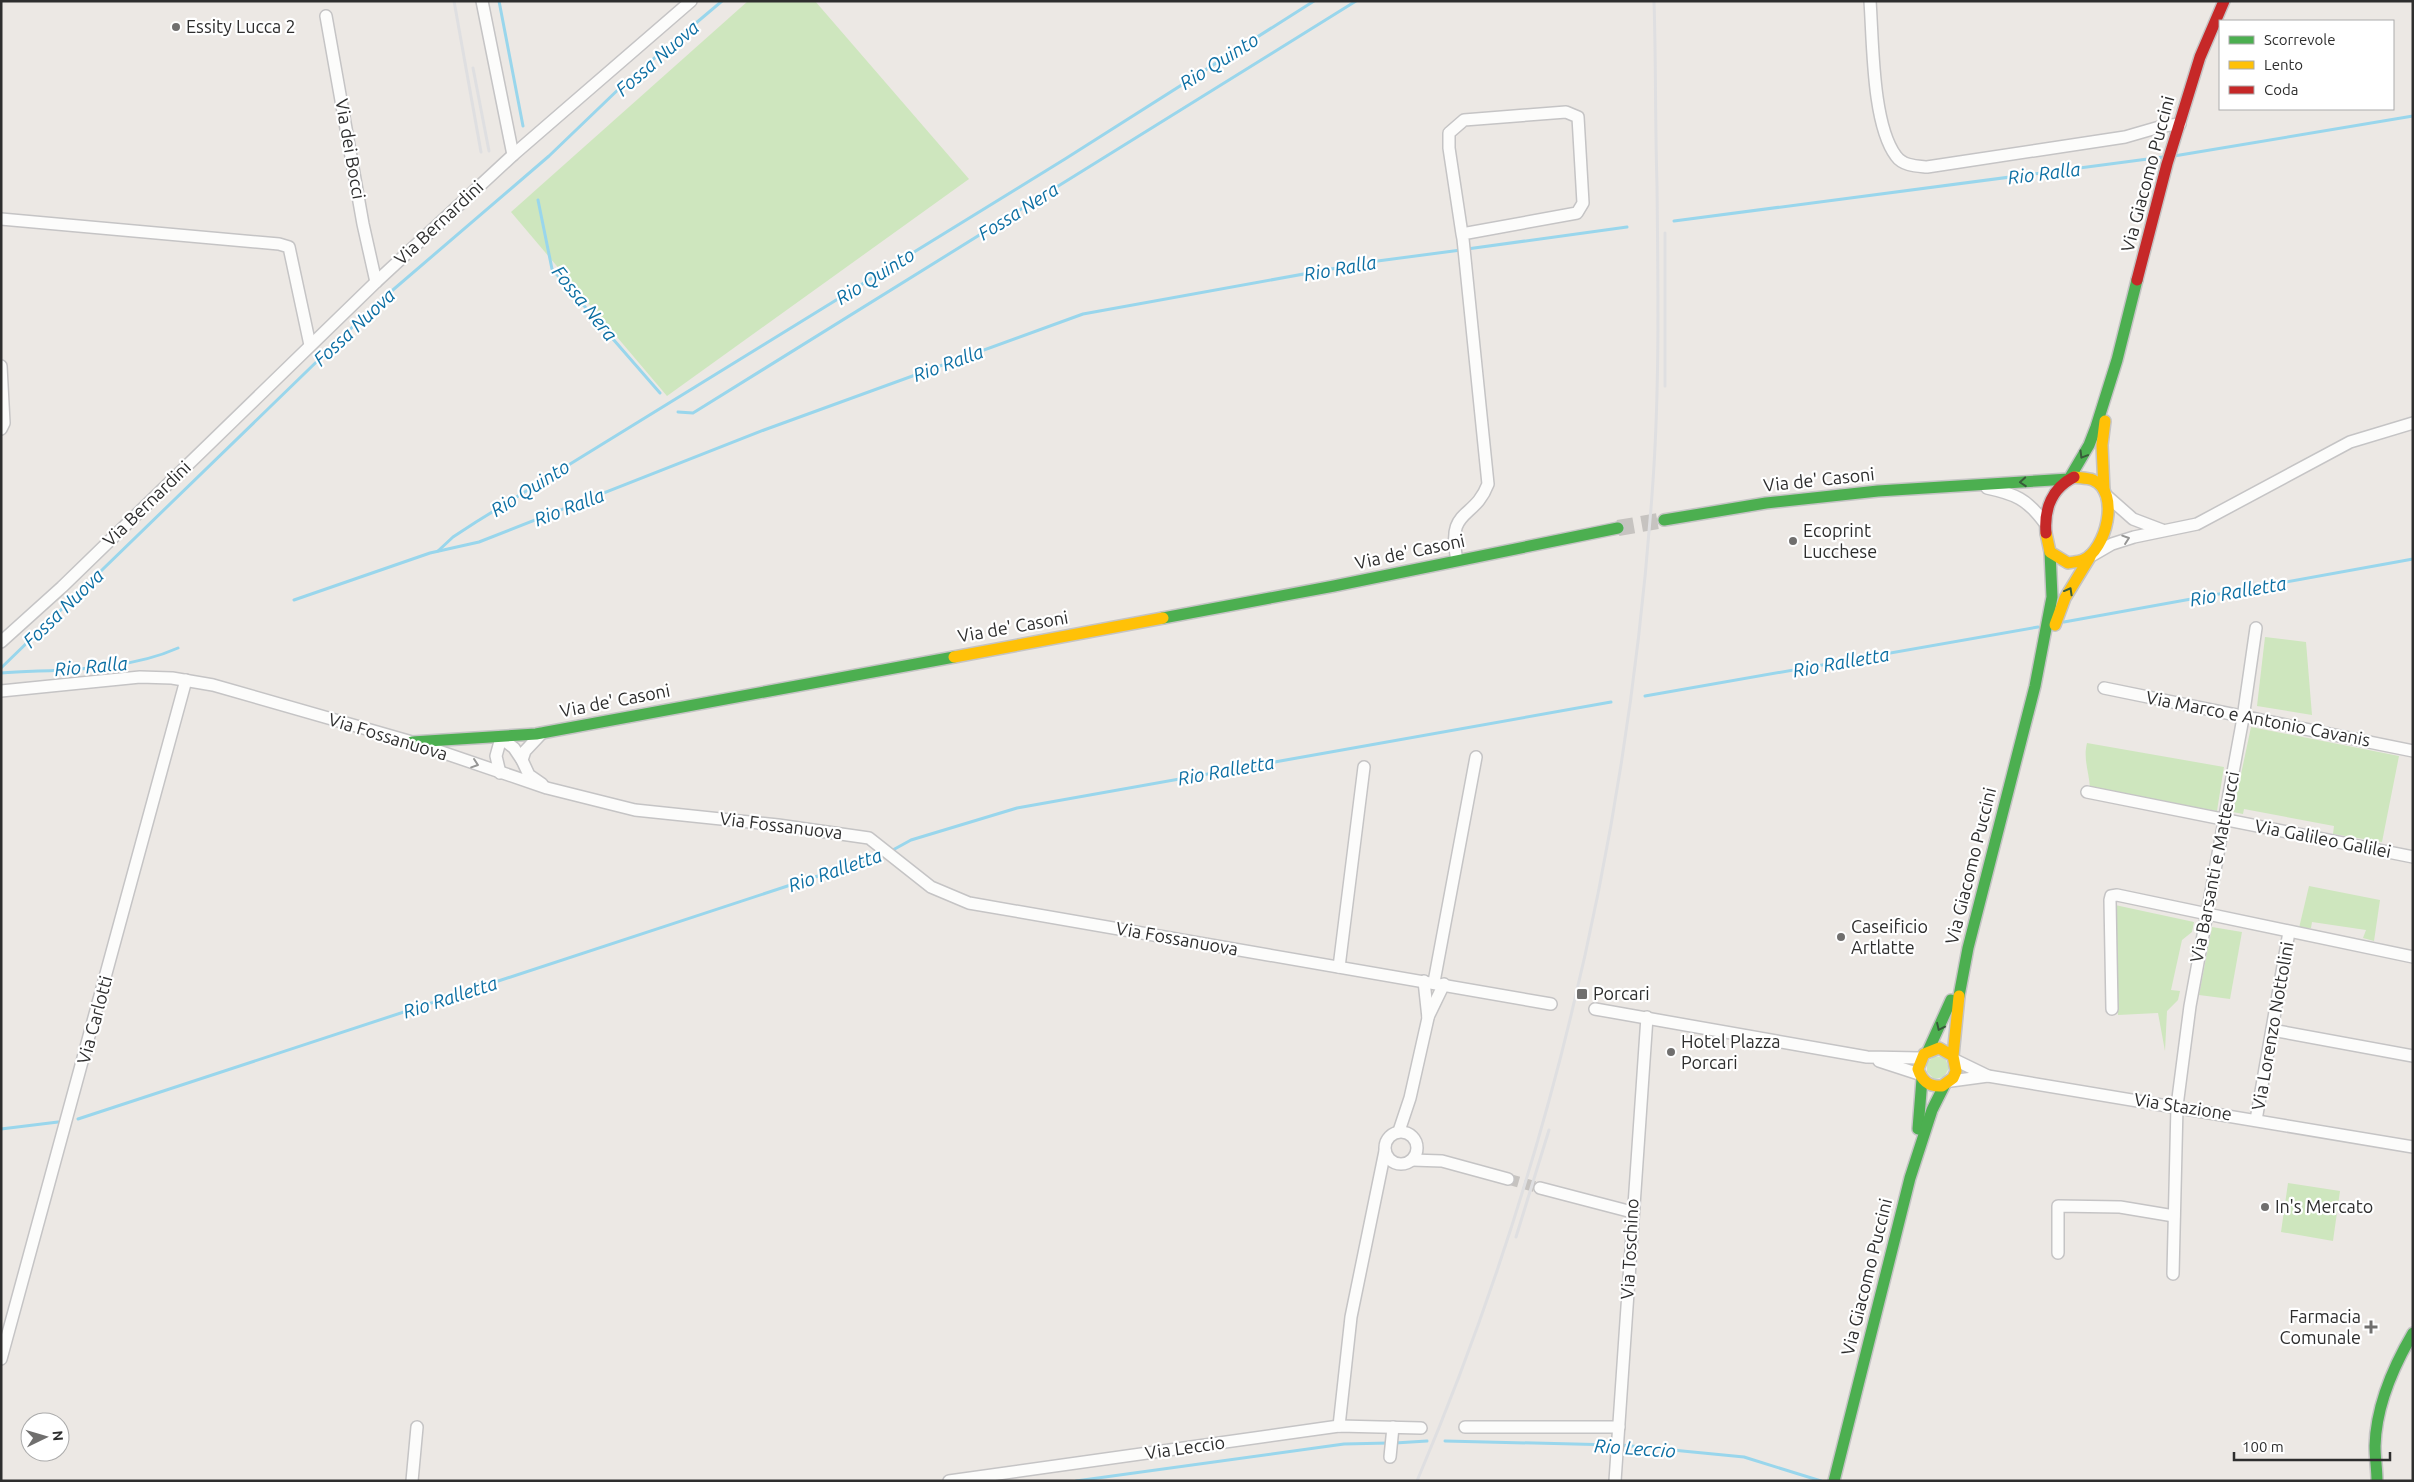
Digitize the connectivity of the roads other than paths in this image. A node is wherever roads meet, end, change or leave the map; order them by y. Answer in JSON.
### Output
{"nodes":[{"id":1,"x":482,"y":1,"type":"edge"},
{"id":2,"x":691,"y":1,"type":"edge"},
{"id":3,"x":1870,"y":1,"type":"edge"},
{"id":4,"x":2224,"y":1,"type":"edge"},
{"id":5,"x":326,"y":16,"type":"dead end"},
{"id":6,"x":2180,"y":124,"type":"junction"},
{"id":7,"x":513,"y":154,"type":"junction"},
{"id":8,"x":1,"y":219,"type":"edge"},
{"id":9,"x":1462,"y":236,"type":"junction"},
{"id":10,"x":376,"y":282,"type":"junction"},
{"id":11,"x":310,"y":345,"type":"junction"},
{"id":12,"x":2117,"y":360,"type":"junction"},
{"id":13,"x":1,"y":366,"type":"edge"},
{"id":14,"x":2413,"y":423,"type":"edge"},
{"id":15,"x":1,"y":429,"type":"edge"},
{"id":16,"x":2069,"y":479,"type":"junction"},
{"id":17,"x":1978,"y":486,"type":"junction"},
{"id":18,"x":2106,"y":493,"type":"junction"},
{"id":19,"x":1664,"y":520,"type":"tunnel mouth"},
{"id":20,"x":2044,"y":522,"type":"junction"},
{"id":21,"x":1618,"y":528,"type":"tunnel mouth"},
{"id":22,"x":2164,"y":530,"type":"junction"},
{"id":23,"x":2050,"y":552,"type":"junction"},
{"id":24,"x":2090,"y":556,"type":"junction"},
{"id":25,"x":1457,"y":560,"type":"junction"},
{"id":26,"x":2256,"y":628,"type":"dead end"},
{"id":27,"x":1,"y":642,"type":"edge"},
{"id":28,"x":186,"y":680,"type":"junction"},
{"id":29,"x":2034,"y":686,"type":"junction"},
{"id":30,"x":2104,"y":688,"type":"dead end"},
{"id":31,"x":1,"y":691,"type":"edge"},
{"id":32,"x":2243,"y":718,"type":"junction"},
{"id":33,"x":542,"y":733,"type":"junction"},
{"id":34,"x":501,"y":738,"type":"junction"},
{"id":35,"x":412,"y":742,"type":"junction"},
{"id":36,"x":2413,"y":751,"type":"edge"},
{"id":37,"x":1476,"y":757,"type":"dead end"},
{"id":38,"x":522,"y":760,"type":"junction"},
{"id":39,"x":1364,"y":767,"type":"dead end"},
{"id":40,"x":500,"y":773,"type":"junction"},
{"id":41,"x":547,"y":788,"type":"junction"},
{"id":42,"x":2087,"y":792,"type":"dead end"},
{"id":43,"x":2224,"y":819,"type":"junction"},
{"id":44,"x":2413,"y":857,"type":"edge"},
{"id":45,"x":2206,"y":915,"type":"junction"},
{"id":46,"x":2289,"y":932,"type":"junction"},
{"id":47,"x":1968,"y":948,"type":"junction"},
{"id":48,"x":2413,"y":957,"type":"edge"},
{"id":49,"x":1340,"y":967,"type":"junction"},
{"id":50,"x":1434,"y":982,"type":"junction"},
{"id":51,"x":1551,"y":1004,"type":"dead end"},
{"id":52,"x":1595,"y":1009,"type":"dead end"},
{"id":53,"x":2112,"y":1009,"type":"dead end"},
{"id":54,"x":1647,"y":1017,"type":"junction"},
{"id":55,"x":1427,"y":1019,"type":"junction"},
{"id":56,"x":2272,"y":1030,"type":"junction"},
{"id":57,"x":1924,"y":1054,"type":"junction"},
{"id":58,"x":2413,"y":1056,"type":"edge"},
{"id":59,"x":1868,"y":1057,"type":"junction"},
{"id":60,"x":1954,"y":1058,"type":"junction"},
{"id":61,"x":1988,"y":1076,"type":"junction"},
{"id":62,"x":1920,"y":1077,"type":"junction"},
{"id":63,"x":1948,"y":1083,"type":"junction"},
{"id":64,"x":1410,"y":1098,"type":"junction"},
{"id":65,"x":2177,"y":1106,"type":"junction"},
{"id":66,"x":2256,"y":1120,"type":"junction"},
{"id":67,"x":1399,"y":1131,"type":"junction"},
{"id":68,"x":1414,"y":1138,"type":"junction"},
{"id":69,"x":2413,"y":1147,"type":"edge"},
{"id":70,"x":1385,"y":1151,"type":"junction"},
{"id":71,"x":1412,"y":1160,"type":"junction"},
{"id":72,"x":1442,"y":1161,"type":"junction"},
{"id":73,"x":1395,"y":1163,"type":"junction"},
{"id":74,"x":1910,"y":1178,"type":"junction"},
{"id":75,"x":1508,"y":1179,"type":"tunnel mouth"},
{"id":76,"x":1540,"y":1188,"type":"tunnel mouth"},
{"id":77,"x":1378,"y":1190,"type":"junction"},
{"id":78,"x":1632,"y":1212,"type":"junction"},
{"id":79,"x":2174,"y":1216,"type":"junction"},
{"id":80,"x":2058,"y":1253,"type":"dead end"},
{"id":81,"x":2172,"y":1274,"type":"dead end"},
{"id":82,"x":2413,"y":1334,"type":"edge"},
{"id":83,"x":1,"y":1359,"type":"edge"},
{"id":84,"x":1339,"y":1426,"type":"junction"},
{"id":85,"x":417,"y":1427,"type":"dead end"},
{"id":86,"x":1393,"y":1427,"type":"junction"},
{"id":87,"x":1465,"y":1427,"type":"dead end"},
{"id":88,"x":1619,"y":1427,"type":"junction"},
{"id":89,"x":1421,"y":1428,"type":"dead end"},
{"id":90,"x":1391,"y":1454,"type":"dead end"},
{"id":91,"x":412,"y":1481,"type":"edge"},
{"id":92,"x":949,"y":1481,"type":"edge"},
{"id":93,"x":1615,"y":1481,"type":"edge"},
{"id":94,"x":1834,"y":1481,"type":"edge"},
{"id":95,"x":2377,"y":1481,"type":"edge"}],
"edges":[{"from":1,"to":7,"type":"street"},
{"from":2,"to":7,"type":"street","name":"Via Bernardini"},
{"from":3,"to":6,"type":"street"},
{"from":4,"to":6,"type":"main road","name":"Via Giacomo Puccini"},
{"from":5,"to":10,"type":"street","name":"Via dei Bocci"},
{"from":6,"to":12,"type":"main road","name":"Via Giacomo Puccini"},
{"from":7,"to":10,"type":"street","name":"Via Bernardini"},
{"from":8,"to":11,"type":"street"},
{"from":9,"to":9,"type":"street"},
{"from":9,"to":25,"type":"street"},
{"from":10,"to":11,"type":"street","name":"Via Bernardini"},
{"from":11,"to":27,"type":"street","name":"Via Bernardini"},
{"from":12,"to":16,"type":"main road","name":"Via Giacomo Puccini","one_way":true},
{"from":12,"to":18,"type":"main road","name":"Via Giacomo Puccini"},
{"from":13,"to":15,"type":"street"},
{"from":14,"to":22,"type":"street"},
{"from":16,"to":17,"type":"main road","name":"Via de' Casoni","one_way":true},
{"from":16,"to":18,"type":"main road"},
{"from":16,"to":20,"type":"main road","name":"Via Giacomo Puccini"},
{"from":17,"to":19,"type":"main road","name":"Via de' Casoni"},
{"from":17,"to":20,"type":"street","name":"Via de' Casoni"},
{"from":18,"to":22,"type":"street"},
{"from":18,"to":24,"type":"main road","name":"Via Giacomo Puccini"},
{"from":20,"to":23,"type":"main road","name":"Via Giacomo Puccini"},
{"from":21,"to":25,"type":"main road","name":"Via de' Casoni"},
{"from":24,"to":22,"type":"street","one_way":true},
{"from":23,"to":24,"type":"main road"},
{"from":23,"to":29,"type":"main road","name":"Via Giacomo Puccini"},
{"from":29,"to":24,"type":"main road","name":"Via Giacomo Puccini","one_way":true},
{"from":25,"to":33,"type":"main road","name":"Via de' Casoni"},
{"from":26,"to":32,"type":"street","name":"Via Barsanti e Matteucci"},
{"from":28,"to":31,"type":"street","name":"Via Fossanuova"},
{"from":28,"to":35,"type":"street","name":"Via Fossanuova"},
{"from":28,"to":83,"type":"street","name":"Via Carlotti"},
{"from":29,"to":47,"type":"main road","name":"Via Giacomo Puccini"},
{"from":30,"to":32,"type":"street","name":"Via Marco e Antonio Cavanis"},
{"from":32,"to":36,"type":"street","name":"Via Marco e Antonio Cavanis"},
{"from":32,"to":43,"type":"street","name":"Via Barsanti e Matteucci"},
{"from":33,"to":34,"type":"main road","name":"Via de' Casoni"},
{"from":33,"to":38,"type":"street"},
{"from":34,"to":35,"type":"main road","name":"Via de' Casoni"},
{"from":34,"to":38,"type":"street"},
{"from":34,"to":40,"type":"street"},
{"from":35,"to":40,"type":"street","name":"Via Fossanuova","one_way":true},
{"from":37,"to":50,"type":"street"},
{"from":38,"to":41,"type":"street"},
{"from":39,"to":49,"type":"street"},
{"from":40,"to":41,"type":"street","name":"Via Fossanuova"},
{"from":41,"to":49,"type":"street","name":"Via Fossanuova"},
{"from":42,"to":43,"type":"street","name":"Via Galileo Galilei"},
{"from":43,"to":44,"type":"street","name":"Via Galileo Galilei"},
{"from":43,"to":45,"type":"street","name":"Via Barsanti e Matteucci"},
{"from":45,"to":46,"type":"street"},
{"from":45,"to":53,"type":"street"},
{"from":45,"to":65,"type":"street","name":"Via Barsanti e Matteucci"},
{"from":46,"to":48,"type":"street"},
{"from":46,"to":56,"type":"street","name":"Via Lorenzo Nottolini"},
{"from":47,"to":57,"type":"main road","one_way":true},
{"from":47,"to":60,"type":"main road","name":"Via Giacomo Puccini"},
{"from":49,"to":50,"type":"street","name":"Via Fossanuova"},
{"from":50,"to":51,"type":"street","name":"Via Fossanuova"},
{"from":50,"to":55,"type":"street"},
{"from":50,"to":55,"type":"street"},
{"from":52,"to":54,"type":"street"},
{"from":54,"to":59,"type":"street"},
{"from":54,"to":78,"type":"street","name":"Via Toschino"},
{"from":55,"to":64,"type":"street"},
{"from":56,"to":58,"type":"street"},
{"from":56,"to":66,"type":"street","name":"Via Lorenzo Nottolini"},
{"from":57,"to":59,"type":"street"},
{"from":57,"to":60,"type":"main road"},
{"from":57,"to":62,"type":"main road"},
{"from":59,"to":62,"type":"street"},
{"from":60,"to":61,"type":"street","name":"Via Stazione"},
{"from":60,"to":63,"type":"main road"},
{"from":61,"to":63,"type":"street"},
{"from":61,"to":65,"type":"street","name":"Via Stazione"},
{"from":62,"to":63,"type":"main road"},
{"from":62,"to":74,"type":"main road"},
{"from":63,"to":74,"type":"main road","name":"Via Giacomo Puccini"},
{"from":64,"to":67,"type":"street"},
{"from":64,"to":68,"type":"street"},
{"from":65,"to":66,"type":"street","name":"Via Stazione"},
{"from":65,"to":79,"type":"street","name":"Via Barsanti e Matteucci"},
{"from":66,"to":69,"type":"street","name":"Via Stazione"},
{"from":67,"to":68,"type":"street"},
{"from":67,"to":70,"type":"street"},
{"from":68,"to":71,"type":"street"},
{"from":68,"to":72,"type":"street"},
{"from":70,"to":73,"type":"street"},
{"from":70,"to":77,"type":"street"},
{"from":71,"to":72,"type":"street"},
{"from":71,"to":73,"type":"street"},
{"from":72,"to":75,"type":"street"},
{"from":73,"to":77,"type":"street"},
{"from":74,"to":94,"type":"main road","name":"Via Giacomo Puccini"},
{"from":76,"to":78,"type":"street"},
{"from":77,"to":84,"type":"street"},
{"from":78,"to":88,"type":"street","name":"Via Toschino"},
{"from":79,"to":80,"type":"street"},
{"from":79,"to":81,"type":"street","name":"Via Barsanti e Matteucci"},
{"from":82,"to":95,"type":"main road"},
{"from":84,"to":86,"type":"street","name":"Via Leccio"},
{"from":84,"to":92,"type":"street","name":"Via Leccio"},
{"from":85,"to":91,"type":"street"},
{"from":86,"to":89,"type":"street","name":"Via Leccio"},
{"from":86,"to":90,"type":"street"},
{"from":87,"to":88,"type":"street"},
{"from":88,"to":93,"type":"street","name":"Via Toschino"}]}
